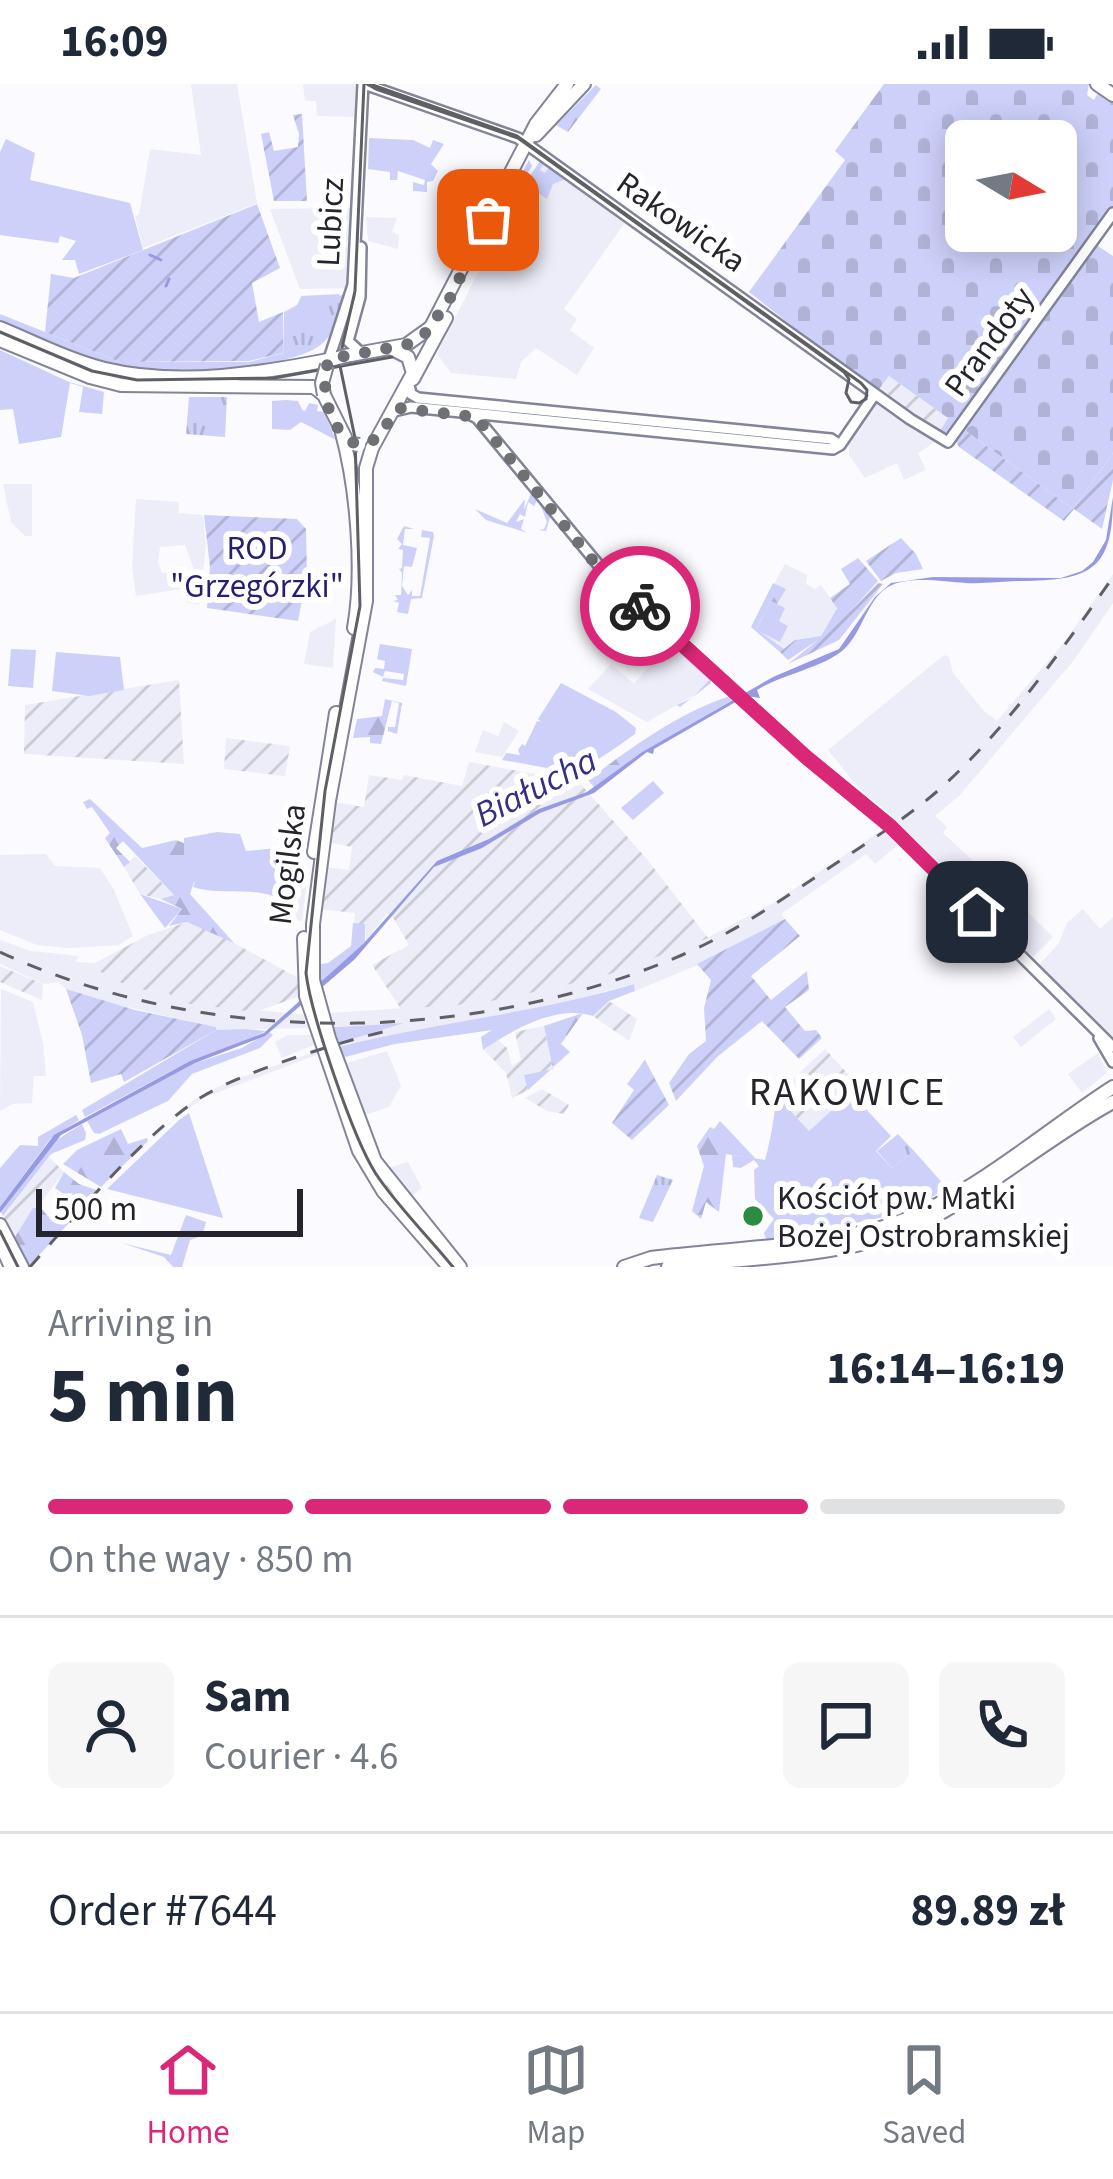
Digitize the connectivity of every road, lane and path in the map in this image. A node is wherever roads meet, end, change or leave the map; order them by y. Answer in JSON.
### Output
{"nodes":[{"id":1,"x":364,"y":84,"type":"edge"},
{"id":2,"x":566,"y":84,"type":"edge"},
{"id":3,"x":584,"y":84,"type":"edge"},
{"id":4,"x":1101,"y":84,"type":"edge"},
{"id":5,"x":1113,"y":93,"type":"edge"},
{"id":6,"x":532,"y":137,"type":"junction"},
{"id":7,"x":1113,"y":213,"type":"edge"},
{"id":8,"x":0,"y":328,"type":"edge"},
{"id":9,"x":0,"y":340,"type":"edge"},
{"id":10,"x":390,"y":348,"type":"junction"},
{"id":11,"x":361,"y":353,"type":"junction"},
{"id":12,"x":335,"y":360,"type":"junction"},
{"id":13,"x":875,"y":394,"type":"junction"},
{"id":14,"x":324,"y":395,"type":"junction"},
{"id":15,"x":404,"y":403,"type":"junction"},
{"id":16,"x":496,"y":411,"type":"junction"},
{"id":17,"x":469,"y":413,"type":"junction"},
{"id":18,"x":342,"y":433,"type":"junction"},
{"id":19,"x":377,"y":438,"type":"junction"},
{"id":20,"x":948,"y":442,"type":"joint"},
{"id":21,"x":498,"y":443,"type":"junction"},
{"id":22,"x":310,"y":988,"type":"junction"},
{"id":23,"x":1096,"y":1034,"type":"junction"},
{"id":24,"x":1113,"y":1047,"type":"edge"},
{"id":25,"x":1113,"y":1062,"type":"edge"},
{"id":26,"x":1113,"y":1087,"type":"edge"},
{"id":27,"x":1113,"y":1102,"type":"edge"},
{"id":28,"x":1,"y":1233,"type":"edge"},
{"id":29,"x":868,"y":1236,"type":"junction"},
{"id":30,"x":693,"y":1259,"type":"edge"},
{"id":31,"x":18,"y":1266,"type":"edge"},
{"id":32,"x":448,"y":1267,"type":"edge"},
{"id":33,"x":460,"y":1267,"type":"edge"},
{"id":34,"x":624,"y":1267,"type":"edge"},
{"id":35,"x":668,"y":1267,"type":"edge"}],
"edges":[{"from":1,"to":6,"type":"street","name":"Rakowicka"},
{"from":1,"to":11,"type":"street","name":"Lubicz"},
{"from":1,"to":12,"type":"street","name":"Lubicz"},
{"from":2,"to":6,"type":"main road"},
{"from":3,"to":6,"type":"main road"},
{"from":4,"to":5,"type":"main road"},
{"from":6,"to":10,"type":"main road"},
{"from":6,"to":13,"type":"street","name":"Rakowicka"},
{"from":6,"to":15,"type":"main road"},
{"from":7,"to":20,"type":"street","name":"Prandoty"},
{"from":8,"to":12,"type":"main road"},
{"from":9,"to":14,"type":"main road"},
{"from":10,"to":11,"type":"main road"},
{"from":10,"to":15,"type":"main road"},
{"from":11,"to":12,"type":"main road"},
{"from":12,"to":14,"type":"main road","bridge":true},
{"from":13,"to":16,"type":"street"},
{"from":13,"to":20,"type":"street","name":"Rakowicka"},
{"from":14,"to":18,"type":"main road"},
{"from":15,"to":16,"type":"street"},
{"from":15,"to":17,"type":"street"},
{"from":15,"to":19,"type":"main road"},
{"from":16,"to":17,"type":"street"},
{"from":16,"to":21,"type":"street"},
{"from":17,"to":21,"type":"street"},
{"from":18,"to":19,"type":"main road"},
{"from":18,"to":22,"type":"main road","name":"Mogilska"},
{"from":19,"to":22,"type":"main road","name":"Mogilska"},
{"from":21,"to":23,"type":"street"},
{"from":22,"to":32,"type":"main road","name":"Mogilska"},
{"from":22,"to":33,"type":"main road","name":"Mogilska"},
{"from":23,"to":24,"type":"street"},
{"from":23,"to":25,"type":"street"},
{"from":26,"to":29,"type":"main road"},
{"from":27,"to":29,"type":"main road"},
{"from":28,"to":31,"type":"main road"},
{"from":29,"to":30,"type":"main road"},
{"from":30,"to":34,"type":"main road"},
{"from":30,"to":35,"type":"main road"}]}
